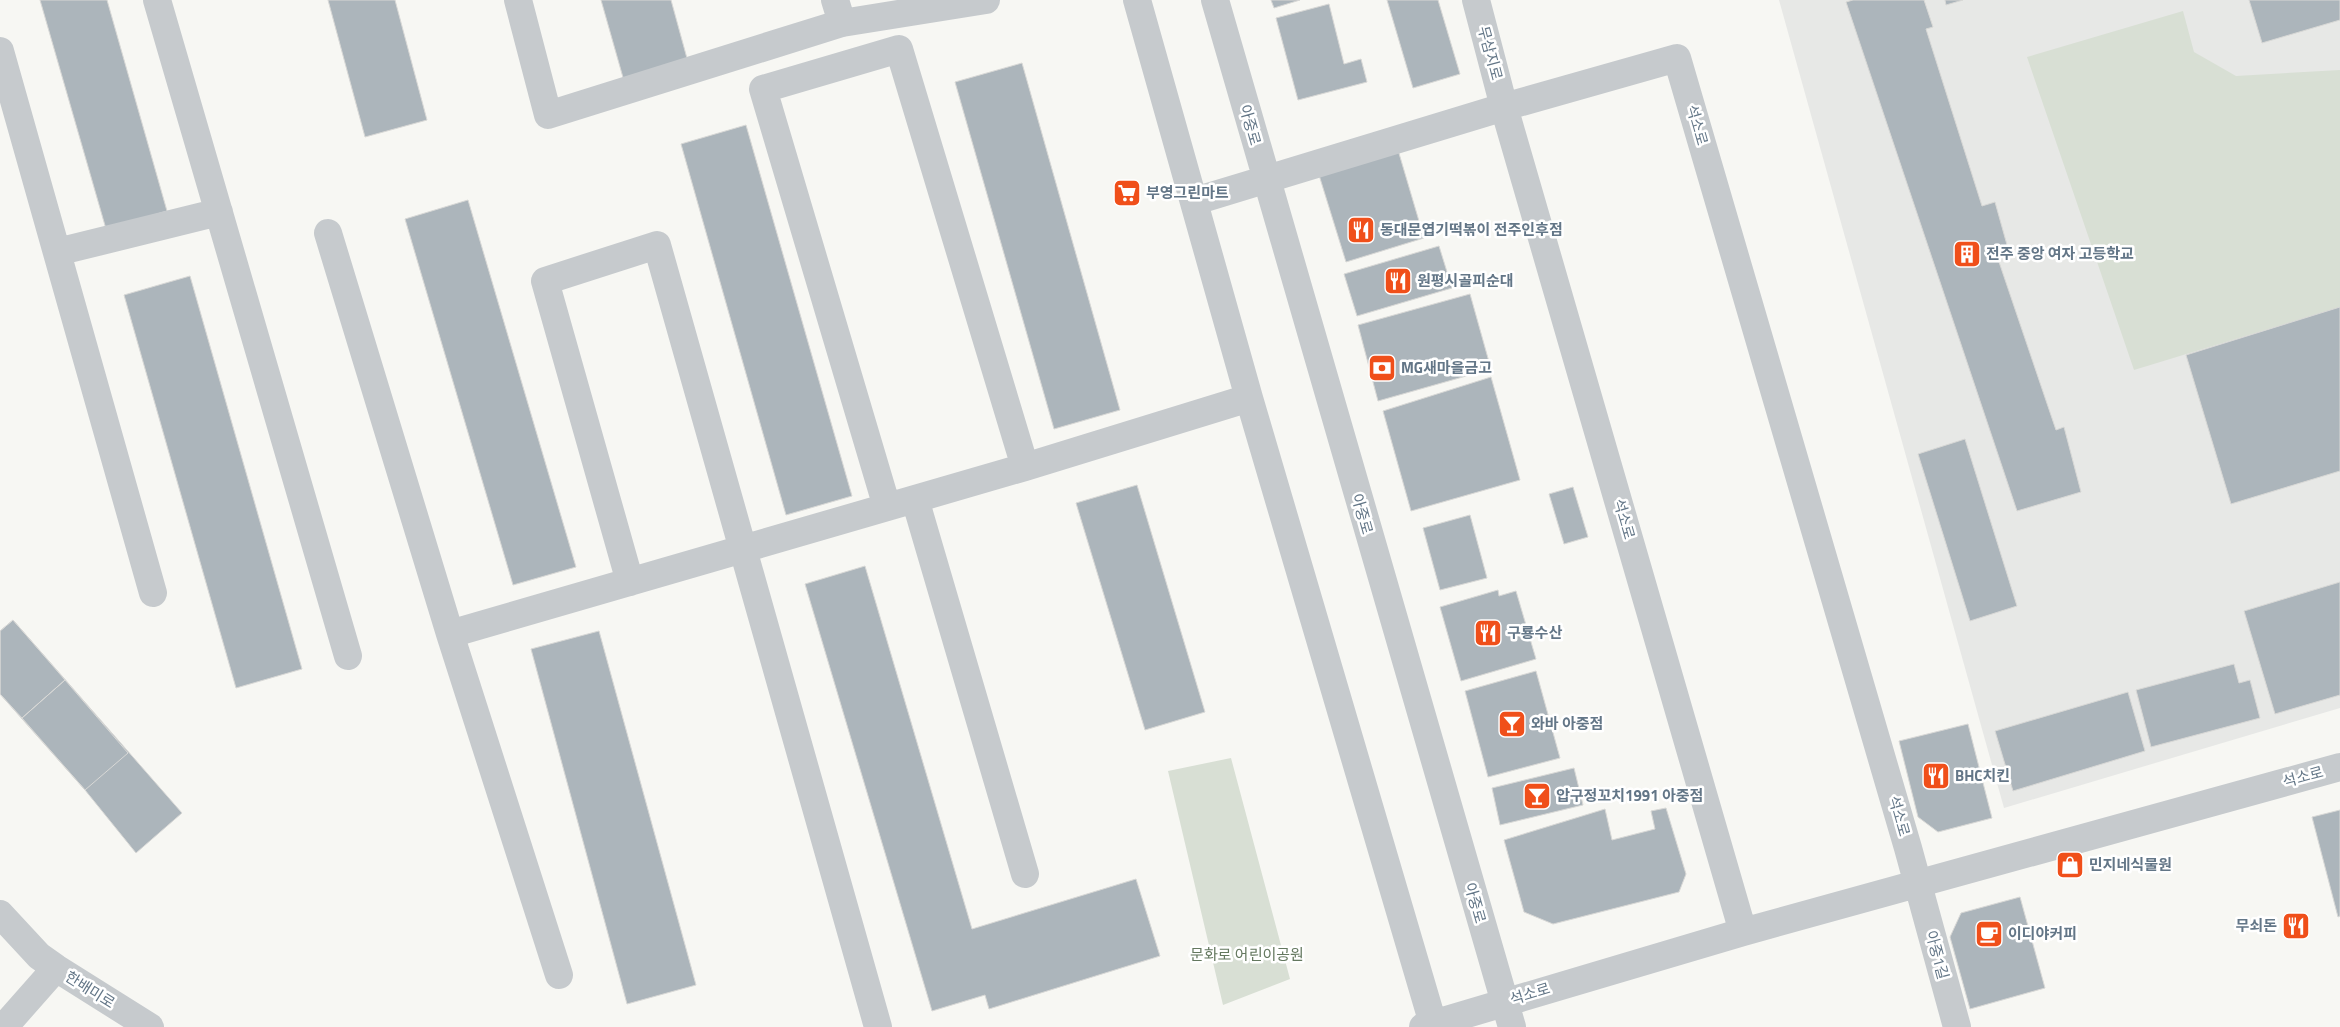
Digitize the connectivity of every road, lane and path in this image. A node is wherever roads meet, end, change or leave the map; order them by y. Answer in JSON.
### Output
{"nodes":[{"id":1,"x":157,"y":0,"type":"edge"},
{"id":2,"x":518,"y":0,"type":"edge"},
{"id":3,"x":986,"y":0,"type":"edge"},
{"id":4,"x":1137,"y":0,"type":"edge"},
{"id":5,"x":1215,"y":0,"type":"edge"},
{"id":6,"x":1476,"y":0,"type":"edge"},
{"id":7,"x":838,"y":12,"type":"edge"},
{"id":8,"x":0,"y":51,"type":"edge"},
{"id":9,"x":1504,"y":106,"type":"junction"},
{"id":10,"x":1266,"y":179,"type":"junction"},
{"id":11,"x":1195,"y":201,"type":"junction"},
{"id":12,"x":218,"y":212,"type":"junction"},
{"id":13,"x":328,"y":233,"type":"dead end"},
{"id":14,"x":57,"y":252,"type":"junction"},
{"id":15,"x":1249,"y":398,"type":"junction"},
{"id":16,"x":1025,"y":467,"type":"junction"},
{"id":17,"x":915,"y":499,"type":"junction"},
{"id":18,"x":887,"y":507,"type":"junction"},
{"id":19,"x":743,"y":549,"type":"junction"},
{"id":20,"x":630,"y":582,"type":"junction"},
{"id":21,"x":152,"y":593,"type":"dead end"},
{"id":22,"x":450,"y":634,"type":"junction"},
{"id":23,"x":348,"y":656,"type":"dead end"},
{"id":24,"x":2340,"y":767,"type":"edge"},
{"id":25,"x":1025,"y":874,"type":"dead end"},
{"id":26,"x":1918,"y":882,"type":"junction"},
{"id":27,"x":0,"y":914,"type":"edge"},
{"id":28,"x":1743,"y":932,"type":"junction"},
{"id":29,"x":56,"y":968,"type":"junction"},
{"id":30,"x":559,"y":975,"type":"dead end"},
{"id":31,"x":1508,"y":1014,"type":"edge"},
{"id":32,"x":1430,"y":1026,"type":"edge"},
{"id":33,"x":4,"y":1027,"type":"edge"},
{"id":34,"x":150,"y":1027,"type":"edge"},
{"id":35,"x":878,"y":1027,"type":"edge"},
{"id":36,"x":1957,"y":1027,"type":"edge"}],
"edges":[{"from":1,"to":12,"type":"street"},
{"from":2,"to":7,"type":"street"},
{"from":3,"to":7,"type":"street"},
{"from":4,"to":11,"type":"street"},
{"from":5,"to":10,"type":"street","name":"아중로"},
{"from":6,"to":9,"type":"street","name":"무삼지로"},
{"from":8,"to":14,"type":"street"},
{"from":9,"to":10,"type":"street"},
{"from":9,"to":26,"type":"street","name":"석소로"},
{"from":9,"to":28,"type":"street","name":"석소로"},
{"from":10,"to":11,"type":"street"},
{"from":10,"to":31,"type":"street","name":"아중로"},
{"from":11,"to":15,"type":"street"},
{"from":12,"to":14,"type":"street"},
{"from":12,"to":23,"type":"street"},
{"from":13,"to":22,"type":"street"},
{"from":14,"to":21,"type":"street"},
{"from":15,"to":16,"type":"street"},
{"from":15,"to":32,"type":"street"},
{"from":16,"to":17,"type":"street"},
{"from":16,"to":18,"type":"street"},
{"from":17,"to":18,"type":"street"},
{"from":17,"to":25,"type":"street"},
{"from":18,"to":19,"type":"street"},
{"from":19,"to":20,"type":"street"},
{"from":19,"to":20,"type":"street"},
{"from":19,"to":35,"type":"street"},
{"from":20,"to":22,"type":"street"},
{"from":22,"to":30,"type":"street"},
{"from":24,"to":26,"type":"street","name":"석소로"},
{"from":26,"to":28,"type":"street","name":"석소로"},
{"from":26,"to":36,"type":"street","name":"아중1길"},
{"from":27,"to":29,"type":"street","name":"한배미로"},
{"from":28,"to":31,"type":"street","name":"석소로"},
{"from":29,"to":33,"type":"street","name":"한배미로"},
{"from":29,"to":34,"type":"street","name":"한배미로"},
{"from":31,"to":32,"type":"street","name":"석소로"}]}
